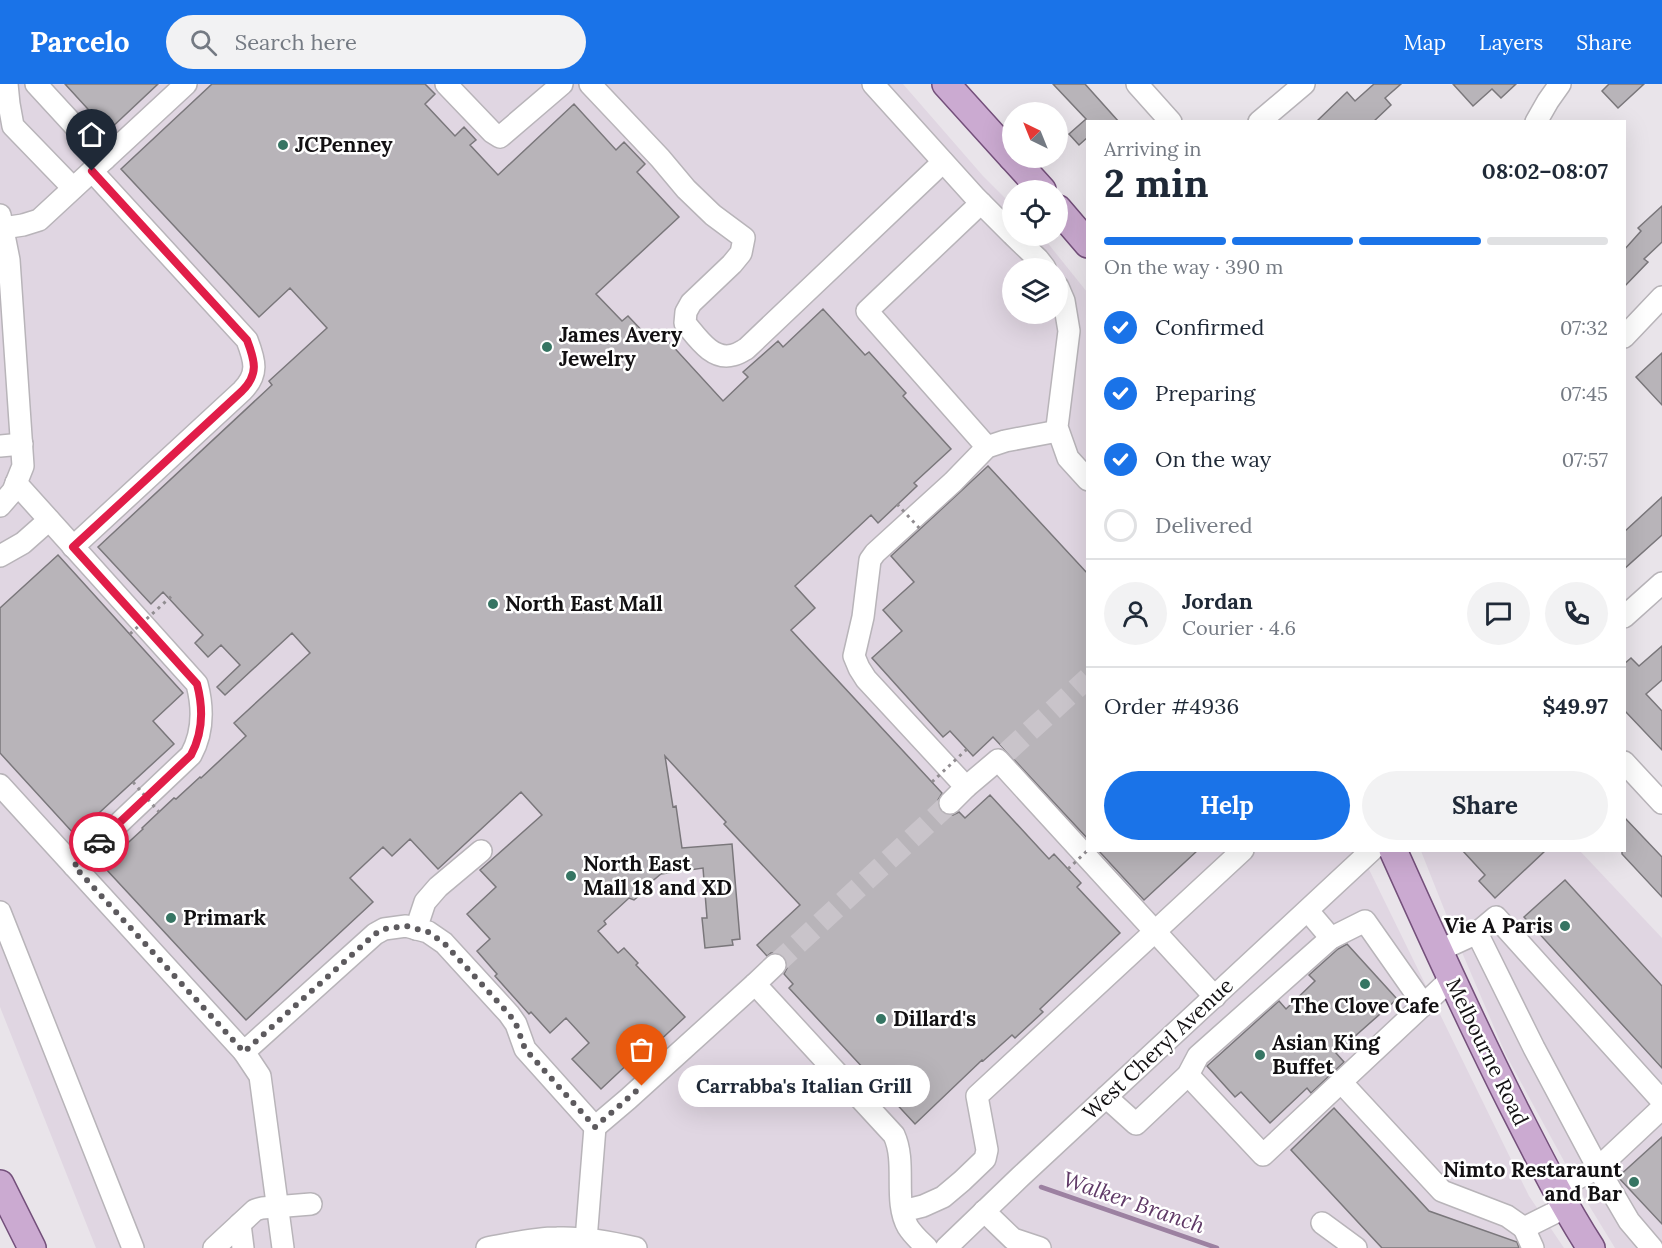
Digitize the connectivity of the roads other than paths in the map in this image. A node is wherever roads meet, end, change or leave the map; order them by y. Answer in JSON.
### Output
{"nodes":[{"id":1,"x":7,"y":84,"type":"edge"},
{"id":2,"x":36,"y":84,"type":"edge"},
{"id":3,"x":186,"y":84,"type":"edge"},
{"id":4,"x":446,"y":84,"type":"edge"},
{"id":5,"x":562,"y":84,"type":"edge"},
{"id":6,"x":590,"y":84,"type":"edge"},
{"id":7,"x":873,"y":84,"type":"edge"},
{"id":8,"x":946,"y":84,"type":"edge"},
{"id":9,"x":1137,"y":84,"type":"edge"},
{"id":10,"x":1304,"y":84,"type":"edge"},
{"id":11,"x":1560,"y":84,"type":"edge"},
{"id":12,"x":1169,"y":120,"type":"edge"},
{"id":13,"x":1260,"y":120,"type":"edge"},
{"id":14,"x":1537,"y":120,"type":"edge"},
{"id":15,"x":1002,"y":145,"type":"edge"},
{"id":16,"x":943,"y":162,"type":"junction"},
{"id":17,"x":99,"y":165,"type":"junction"},
{"id":18,"x":1023,"y":168,"type":"edge"},
{"id":19,"x":1033,"y":180,"type":"edge"},
{"id":20,"x":73,"y":188,"type":"junction"},
{"id":21,"x":981,"y":203,"type":"junction"},
{"id":22,"x":1068,"y":221,"type":"edge"},
{"id":23,"x":2,"y":222,"type":"edge"},
{"id":24,"x":1002,"y":224,"type":"edge"},
{"id":25,"x":1086,"y":242,"type":"edge"},
{"id":26,"x":1024,"y":246,"type":"edge"},
{"id":27,"x":1037,"y":258,"type":"edge"},
{"id":28,"x":6,"y":298,"type":"edge"},
{"id":29,"x":1661,"y":301,"type":"edge"},
{"id":30,"x":1068,"y":324,"type":"edge"},
{"id":31,"x":1626,"y":335,"type":"edge"},
{"id":32,"x":1058,"y":431,"type":"junction"},
{"id":33,"x":22,"y":444,"type":"junction"},
{"id":34,"x":0,"y":446,"type":"edge"},
{"id":35,"x":987,"y":447,"type":"junction"},
{"id":36,"x":1086,"y":478,"type":"edge"},
{"id":37,"x":15,"y":483,"type":"junction"},
{"id":38,"x":0,"y":506,"type":"edge"},
{"id":39,"x":49,"y":520,"type":"junction"},
{"id":40,"x":73,"y":547,"type":"junction"},
{"id":41,"x":0,"y":556,"type":"edge"},
{"id":42,"x":1662,"y":583,"type":"edge"},
{"id":43,"x":1626,"y":615,"type":"edge"},
{"id":44,"x":1626,"y":764,"type":"edge"},
{"id":45,"x":0,"y":785,"type":"edge"},
{"id":46,"x":966,"y":787,"type":"junction"},
{"id":47,"x":950,"y":803,"type":"tunnel mouth"},
{"id":48,"x":1662,"y":803,"type":"edge"},
{"id":49,"x":481,"y":851,"type":"dead end"},
{"id":50,"x":1241,"y":852,"type":"edge"},
{"id":51,"x":1370,"y":852,"type":"edge"},
{"id":52,"x":1394,"y":852,"type":"edge"},
{"id":53,"x":74,"y":866,"type":"junction"},
{"id":54,"x":1308,"y":910,"type":"junction"},
{"id":55,"x":0,"y":912,"type":"edge"},
{"id":56,"x":416,"y":929,"type":"junction"},
{"id":57,"x":1154,"y":932,"type":"junction"},
{"id":58,"x":1477,"y":933,"type":"junction"},
{"id":59,"x":1331,"y":938,"type":"junction"},
{"id":60,"x":1438,"y":951,"type":"junction"},
{"id":61,"x":775,"y":964,"type":"tunnel mouth"},
{"id":62,"x":1451,"y":979,"type":"junction"},
{"id":63,"x":755,"y":984,"type":"junction"},
{"id":64,"x":1215,"y":997,"type":"junction"},
{"id":65,"x":1424,"y":1005,"type":"junction"},
{"id":66,"x":1176,"y":1032,"type":"junction"},
{"id":67,"x":244,"y":1052,"type":"junction"},
{"id":68,"x":1197,"y":1056,"type":"junction"},
{"id":69,"x":1188,"y":1075,"type":"junction"},
{"id":70,"x":1341,"y":1082,"type":"junction"},
{"id":71,"x":1106,"y":1097,"type":"junction"},
{"id":72,"x":1662,"y":1101,"type":"edge"},
{"id":73,"x":1662,"y":1108,"type":"edge"},
{"id":74,"x":595,"y":1127,"type":"junction"},
{"id":75,"x":1598,"y":1168,"type":"junction"},
{"id":76,"x":0,"y":1184,"type":"edge"},
{"id":77,"x":1561,"y":1198,"type":"junction"},
{"id":78,"x":310,"y":1204,"type":"dead end"},
{"id":79,"x":277,"y":1207,"type":"junction"},
{"id":80,"x":903,"y":1211,"type":"junction"},
{"id":81,"x":984,"y":1211,"type":"junction"},
{"id":82,"x":1322,"y":1223,"type":"dead end"},
{"id":83,"x":240,"y":1224,"type":"junction"},
{"id":84,"x":1524,"y":1228,"type":"junction"},
{"id":85,"x":586,"y":1239,"type":"junction"},
{"id":86,"x":1012,"y":1243,"type":"edge"},
{"id":87,"x":32,"y":1248,"type":"edge"},
{"id":88,"x":133,"y":1248,"type":"edge"},
{"id":89,"x":214,"y":1248,"type":"edge"},
{"id":90,"x":243,"y":1248,"type":"edge"},
{"id":91,"x":282,"y":1248,"type":"edge"},
{"id":92,"x":487,"y":1248,"type":"edge"},
{"id":93,"x":636,"y":1248,"type":"edge"},
{"id":94,"x":927,"y":1248,"type":"edge"},
{"id":95,"x":946,"y":1248,"type":"edge"},
{"id":96,"x":1040,"y":1248,"type":"edge"},
{"id":97,"x":1356,"y":1248,"type":"edge"},
{"id":98,"x":1533,"y":1248,"type":"edge"},
{"id":99,"x":1591,"y":1248,"type":"edge"},
{"id":100,"x":1652,"y":1248,"type":"edge"}],
"edges":[{"from":1,"to":20,"type":"street"},
{"from":2,"to":17,"type":"street"},
{"from":3,"to":17,"type":"street"},
{"from":4,"to":5,"type":"street"},
{"from":6,"to":16,"type":"street"},
{"from":7,"to":16,"type":"street"},
{"from":8,"to":15,"type":"main road"},
{"from":9,"to":12,"type":"street"},
{"from":10,"to":13,"type":"street"},
{"from":11,"to":14,"type":"street"},
{"from":16,"to":21,"type":"street"},
{"from":17,"to":20,"type":"street"},
{"from":17,"to":40,"type":"street"},
{"from":18,"to":19,"type":"main road"},
{"from":20,"to":23,"type":"street"},
{"from":21,"to":24,"type":"street"},
{"from":21,"to":35,"type":"street"},
{"from":22,"to":25,"type":"main road"},
{"from":23,"to":28,"type":"street"},
{"from":26,"to":27,"type":"street"},
{"from":28,"to":33,"type":"street"},
{"from":29,"to":31,"type":"street"},
{"from":30,"to":32,"type":"street"},
{"from":32,"to":35,"type":"street"},
{"from":32,"to":36,"type":"street"},
{"from":33,"to":34,"type":"street"},
{"from":33,"to":37,"type":"street"},
{"from":35,"to":46,"type":"street"},
{"from":37,"to":38,"type":"street"},
{"from":37,"to":39,"type":"street"},
{"from":39,"to":40,"type":"street"},
{"from":39,"to":41,"type":"street"},
{"from":40,"to":53,"type":"street"},
{"from":42,"to":43,"type":"street"},
{"from":44,"to":48,"type":"street"},
{"from":45,"to":53,"type":"street"},
{"from":46,"to":47,"type":"street"},
{"from":46,"to":57,"type":"street"},
{"from":49,"to":56,"type":"street"},
{"from":50,"to":57,"type":"street"},
{"from":51,"to":54,"type":"street","name":"West Cheryl Avenue"},
{"from":52,"to":60,"type":"main road","name":"Melbourne Road"},
{"from":53,"to":67,"type":"street"},
{"from":54,"to":59,"type":"street"},
{"from":54,"to":64,"type":"street","name":"West Cheryl Avenue"},
{"from":55,"to":88,"type":"street"},
{"from":56,"to":67,"type":"street"},
{"from":56,"to":74,"type":"street"},
{"from":57,"to":64,"type":"street"},
{"from":57,"to":80,"type":"street"},
{"from":58,"to":60,"type":"street"},
{"from":58,"to":72,"type":"street"},
{"from":58,"to":75,"type":"street"},
{"from":59,"to":65,"type":"street"},
{"from":59,"to":68,"type":"street"},
{"from":60,"to":62,"type":"main road","name":"Melbourne Road"},
{"from":61,"to":63,"type":"street"},
{"from":62,"to":65,"type":"street"},
{"from":62,"to":77,"type":"main road","name":"Melbourne Road"},
{"from":63,"to":74,"type":"street"},
{"from":63,"to":80,"type":"street"},
{"from":64,"to":66,"type":"street","name":"West Cheryl Avenue"},
{"from":65,"to":70,"type":"street"},
{"from":66,"to":68,"type":"street"},
{"from":66,"to":71,"type":"street","name":"West Cheryl Avenue"},
{"from":67,"to":79,"type":"street"},
{"from":68,"to":69,"type":"street"},
{"from":69,"to":70,"type":"street"},
{"from":69,"to":71,"type":"street"},
{"from":70,"to":84,"type":"street"},
{"from":71,"to":81,"type":"street","name":"West Cheryl Avenue"},
{"from":73,"to":75,"type":"street"},
{"from":74,"to":85,"type":"street"},
{"from":75,"to":77,"type":"street"},
{"from":75,"to":100,"type":"street"},
{"from":76,"to":87,"type":"main road"},
{"from":77,"to":84,"type":"street"},
{"from":77,"to":99,"type":"main road","name":"Melbourne Road"},
{"from":78,"to":79,"type":"street"},
{"from":79,"to":83,"type":"street"},
{"from":79,"to":91,"type":"street"},
{"from":80,"to":94,"type":"street"},
{"from":81,"to":86,"type":"street"},
{"from":81,"to":95,"type":"street","name":"West Cheryl Avenue"},
{"from":82,"to":97,"type":"street"},
{"from":83,"to":89,"type":"street"},
{"from":83,"to":90,"type":"street"},
{"from":84,"to":98,"type":"street"},
{"from":85,"to":92,"type":"street"},
{"from":85,"to":93,"type":"street"},
{"from":86,"to":96,"type":"street"}]}
